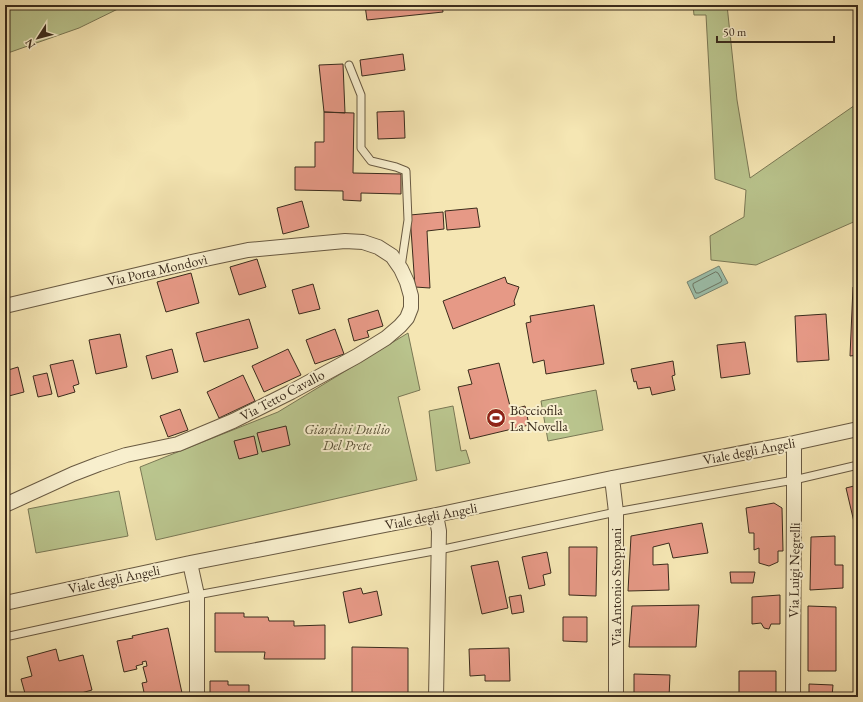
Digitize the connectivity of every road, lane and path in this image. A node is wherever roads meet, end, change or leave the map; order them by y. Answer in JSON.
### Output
{"nodes":[{"id":1,"x":349,"y":66,"type":"dead end"},
{"id":2,"x":312,"y":244,"type":"joint"},
{"id":3,"x":401,"y":269,"type":"junction"},
{"id":4,"x":5,"y":306,"type":"edge"},
{"id":5,"x":858,"y":428,"type":"edge"},
{"id":6,"x":794,"y":443,"type":"junction"},
{"id":7,"x":858,"y":465,"type":"edge"},
{"id":8,"x":612,"y":478,"type":"junction"},
{"id":9,"x":794,"y":480,"type":"junction"},
{"id":10,"x":5,"y":505,"type":"edge"},
{"id":11,"x":616,"y":512,"type":"junction"},
{"id":12,"x":436,"y":515,"type":"junction"},
{"id":13,"x":439,"y":550,"type":"junction"},
{"id":14,"x":190,"y":563,"type":"junction"},
{"id":15,"x":197,"y":595,"type":"junction"},
{"id":16,"x":5,"y":603,"type":"edge"},
{"id":17,"x":5,"y":637,"type":"edge"},
{"id":18,"x":197,"y":697,"type":"edge"},
{"id":19,"x":436,"y":697,"type":"edge"},
{"id":20,"x":616,"y":697,"type":"edge"},
{"id":21,"x":792,"y":697,"type":"edge"}],
"edges":[{"from":1,"to":3,"type":"lane"},
{"from":2,"to":3,"type":"street","name":"Via Tetto Cavallo"},
{"from":2,"to":4,"type":"street","name":"Via Porta Mondovì"},
{"from":3,"to":10,"type":"street","name":"Via Tetto Cavallo"},
{"from":5,"to":6,"type":"street","name":"Viale degli Angeli"},
{"from":6,"to":8,"type":"street","name":"Viale degli Angeli"},
{"from":6,"to":9,"type":"street","name":"Via Luigi Negrelli"},
{"from":7,"to":9,"type":"lane"},
{"from":8,"to":11,"type":"street","name":"Via Antonio Stoppani"},
{"from":8,"to":12,"type":"street","name":"Viale degli Angeli"},
{"from":9,"to":11,"type":"lane"},
{"from":9,"to":21,"type":"street","name":"Via Luigi Negrelli"},
{"from":11,"to":13,"type":"lane"},
{"from":11,"to":20,"type":"street","name":"Via Antonio Stoppani"},
{"from":12,"to":13,"type":"street"},
{"from":12,"to":14,"type":"street","name":"Viale degli Angeli"},
{"from":13,"to":15,"type":"lane"},
{"from":13,"to":19,"type":"street"},
{"from":14,"to":15,"type":"street"},
{"from":14,"to":16,"type":"street","name":"Viale degli Angeli"},
{"from":15,"to":17,"type":"lane"},
{"from":15,"to":18,"type":"street"}]}
